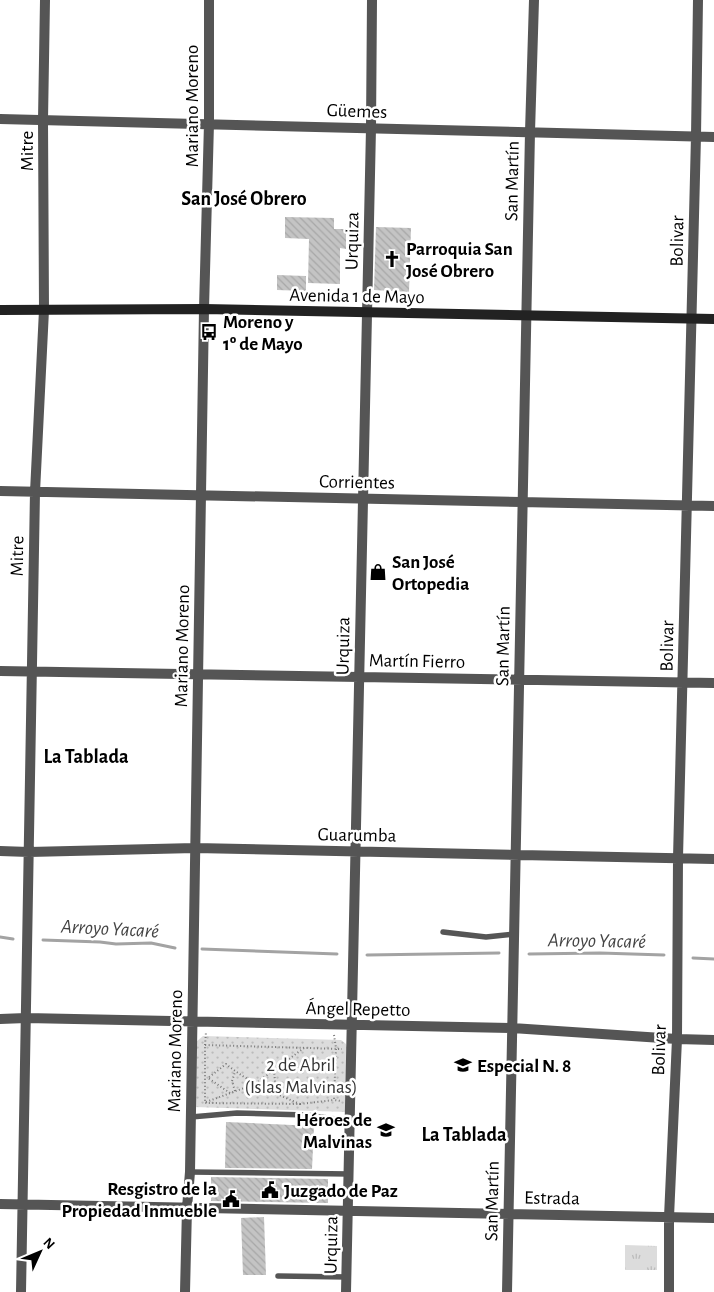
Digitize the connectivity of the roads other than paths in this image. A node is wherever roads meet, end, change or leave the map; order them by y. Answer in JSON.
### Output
{"nodes":[{"id":1,"x":45,"y":0,"type":"edge"},
{"id":2,"x":208,"y":0,"type":"edge"},
{"id":3,"x":372,"y":0,"type":"edge"},
{"id":4,"x":534,"y":0,"type":"edge"},
{"id":5,"x":698,"y":0,"type":"edge"},
{"id":6,"x":0,"y":119,"type":"edge"},
{"id":7,"x":43,"y":120,"type":"junction"},
{"id":8,"x":209,"y":123,"type":"junction"},
{"id":9,"x":371,"y":128,"type":"junction"},
{"id":10,"x":530,"y":132,"type":"junction"},
{"id":11,"x":696,"y":136,"type":"junction"},
{"id":12,"x":714,"y":137,"type":"edge"},
{"id":13,"x":204,"y":309,"type":"junction"},
{"id":14,"x":0,"y":310,"type":"edge"},
{"id":15,"x":44,"y":310,"type":"junction"},
{"id":16,"x":367,"y":312,"type":"junction"},
{"id":17,"x":526,"y":316,"type":"junction"},
{"id":18,"x":692,"y":319,"type":"junction"},
{"id":19,"x":714,"y":319,"type":"edge"},
{"id":20,"x":0,"y":491,"type":"edge"},
{"id":21,"x":35,"y":492,"type":"junction"},
{"id":22,"x":201,"y":496,"type":"junction"},
{"id":23,"x":363,"y":499,"type":"junction"},
{"id":24,"x":522,"y":502,"type":"junction"},
{"id":25,"x":687,"y":506,"type":"junction"},
{"id":26,"x":714,"y":506,"type":"edge"},
{"id":27,"x":0,"y":671,"type":"edge"},
{"id":28,"x":32,"y":671,"type":"junction"},
{"id":29,"x":198,"y":674,"type":"junction"},
{"id":30,"x":359,"y":676,"type":"junction"},
{"id":31,"x":519,"y":679,"type":"junction"},
{"id":32,"x":683,"y":682,"type":"junction"},
{"id":33,"x":714,"y":683,"type":"edge"},
{"id":34,"x":195,"y":848,"type":"junction"},
{"id":35,"x":0,"y":851,"type":"edge"},
{"id":36,"x":29,"y":852,"type":"junction"},
{"id":37,"x":355,"y":852,"type":"junction"},
{"id":38,"x":516,"y":855,"type":"junction"},
{"id":39,"x":678,"y":858,"type":"junction"},
{"id":40,"x":714,"y":859,"type":"edge"},
{"id":41,"x":443,"y":932,"type":"dead end"},
{"id":42,"x":514,"y":934,"type":"junction"},
{"id":43,"x":26,"y":1018,"type":"junction"},
{"id":44,"x":0,"y":1019,"type":"edge"},
{"id":45,"x":192,"y":1022,"type":"junction"},
{"id":46,"x":352,"y":1025,"type":"junction"},
{"id":47,"x":512,"y":1028,"type":"junction"},
{"id":48,"x":677,"y":1039,"type":"junction"},
{"id":49,"x":714,"y":1040,"type":"edge"},
{"id":50,"x":191,"y":1117,"type":"junction"},
{"id":51,"x":350,"y":1121,"type":"junction"},
{"id":52,"x":190,"y":1172,"type":"junction"},
{"id":53,"x":349,"y":1174,"type":"junction"},
{"id":54,"x":0,"y":1204,"type":"edge"},
{"id":55,"x":22,"y":1204,"type":"junction"},
{"id":56,"x":187,"y":1208,"type":"junction"},
{"id":57,"x":348,"y":1210,"type":"junction"},
{"id":58,"x":508,"y":1213,"type":"junction"},
{"id":59,"x":670,"y":1217,"type":"junction"},
{"id":60,"x":714,"y":1218,"type":"edge"},
{"id":61,"x":278,"y":1276,"type":"dead end"},
{"id":62,"x":347,"y":1277,"type":"junction"},
{"id":63,"x":21,"y":1292,"type":"edge"},
{"id":64,"x":185,"y":1292,"type":"edge"},
{"id":65,"x":346,"y":1292,"type":"edge"},
{"id":66,"x":507,"y":1292,"type":"edge"},
{"id":67,"x":670,"y":1292,"type":"edge"}],
"edges":[{"from":1,"to":7,"type":"street","name":"Mitre"},
{"from":2,"to":8,"type":"street","name":"Mariano Moreno"},
{"from":3,"to":9,"type":"street","name":"Urquiza"},
{"from":4,"to":10,"type":"street","name":"San Martín"},
{"from":5,"to":11,"type":"street","name":"Bolivar"},
{"from":6,"to":7,"type":"street","name":"Güemes"},
{"from":7,"to":8,"type":"street","name":"Güemes"},
{"from":7,"to":15,"type":"street","name":"Mitre"},
{"from":8,"to":9,"type":"street","name":"Güemes"},
{"from":8,"to":13,"type":"street","name":"Mariano Moreno"},
{"from":9,"to":10,"type":"street","name":"Güemes"},
{"from":9,"to":16,"type":"street","name":"Urquiza"},
{"from":10,"to":11,"type":"street","name":"Güemes"},
{"from":10,"to":17,"type":"street","name":"San Martín"},
{"from":11,"to":12,"type":"street","name":"Güemes"},
{"from":11,"to":18,"type":"street","name":"Bolivar"},
{"from":13,"to":15,"type":"main road","name":"Avenida 1 de Mayo"},
{"from":13,"to":16,"type":"main road","name":"Avenida 1 de Mayo"},
{"from":13,"to":22,"type":"street","name":"Mariano Moreno"},
{"from":14,"to":15,"type":"main road","name":"Avenida 1 de Mayo"},
{"from":15,"to":21,"type":"street","name":"Mitre"},
{"from":16,"to":17,"type":"main road","name":"Avenida 1 de Mayo"},
{"from":16,"to":23,"type":"street","name":"Urquiza"},
{"from":17,"to":18,"type":"main road","name":"Avenida 1 de Mayo"},
{"from":17,"to":24,"type":"street","name":"San Martín"},
{"from":18,"to":19,"type":"main road","name":"Avenida 1 de Mayo"},
{"from":18,"to":25,"type":"street","name":"Bolivar"},
{"from":20,"to":21,"type":"street","name":"Corrientes"},
{"from":21,"to":22,"type":"street","name":"Corrientes"},
{"from":21,"to":28,"type":"street","name":"Mitre"},
{"from":22,"to":23,"type":"street","name":"Corrientes"},
{"from":22,"to":29,"type":"street","name":"Mariano Moreno"},
{"from":23,"to":24,"type":"street","name":"Corrientes"},
{"from":23,"to":30,"type":"street","name":"Urquiza"},
{"from":24,"to":25,"type":"street","name":"Corrientes"},
{"from":24,"to":31,"type":"street","name":"San Martín"},
{"from":25,"to":26,"type":"street","name":"Corrientes"},
{"from":25,"to":32,"type":"street","name":"Bolivar"},
{"from":27,"to":28,"type":"street","name":"Martín Fierro"},
{"from":28,"to":29,"type":"street","name":"Martín Fierro"},
{"from":28,"to":36,"type":"street","name":"Mitre"},
{"from":29,"to":30,"type":"street","name":"Martín Fierro"},
{"from":29,"to":34,"type":"street","name":"Mariano Moreno"},
{"from":30,"to":31,"type":"street","name":"Martín Fierro"},
{"from":30,"to":37,"type":"street","name":"Urquiza"},
{"from":31,"to":32,"type":"street","name":"Martín Fierro"},
{"from":31,"to":38,"type":"street","name":"San Martín"},
{"from":32,"to":33,"type":"street","name":"Martín Fierro"},
{"from":32,"to":39,"type":"street","name":"Bolivar"},
{"from":34,"to":36,"type":"street","name":"Guarumba"},
{"from":34,"to":37,"type":"street","name":"Guarumba"},
{"from":34,"to":45,"type":"street","name":"Mariano Moreno"},
{"from":35,"to":36,"type":"street","name":"Guarumba"},
{"from":36,"to":43,"type":"street","name":"Mitre"},
{"from":37,"to":38,"type":"street","name":"Guarumba"},
{"from":37,"to":46,"type":"street","name":"Urquiza"},
{"from":38,"to":39,"type":"street","name":"Guarumba"},
{"from":38,"to":42,"type":"street","name":"San Martín"},
{"from":39,"to":40,"type":"street","name":"Guarumba"},
{"from":39,"to":48,"type":"street","name":"Bolivar"},
{"from":41,"to":42,"type":"lane"},
{"from":42,"to":47,"type":"street","name":"San Martín"},
{"from":43,"to":44,"type":"street","name":"Ángel Repetto"},
{"from":43,"to":45,"type":"street","name":"Ángel Repetto"},
{"from":43,"to":55,"type":"street","name":"Mitre"},
{"from":45,"to":46,"type":"street","name":"Ángel Repetto"},
{"from":45,"to":50,"type":"street","name":"Mariano Moreno"},
{"from":46,"to":47,"type":"street","name":"Ángel Repetto"},
{"from":46,"to":51,"type":"street","name":"Urquiza"},
{"from":47,"to":48,"type":"street","name":"Ángel Repetto"},
{"from":47,"to":58,"type":"street","name":"San Martín"},
{"from":48,"to":49,"type":"street","name":"Ángel Repetto"},
{"from":48,"to":59,"type":"street","name":"Bolivar"},
{"from":50,"to":51,"type":"lane"},
{"from":50,"to":52,"type":"street","name":"Mariano Moreno"},
{"from":51,"to":53,"type":"street","name":"Urquiza"},
{"from":52,"to":53,"type":"lane"},
{"from":52,"to":56,"type":"street","name":"Mariano Moreno"},
{"from":53,"to":57,"type":"street","name":"Urquiza"},
{"from":54,"to":55,"type":"street","name":"Estrada"},
{"from":55,"to":56,"type":"street","name":"Estrada"},
{"from":55,"to":63,"type":"street","name":"Mitre"},
{"from":56,"to":57,"type":"street","name":"Estrada"},
{"from":56,"to":64,"type":"street","name":"Mariano Moreno"},
{"from":57,"to":58,"type":"street","name":"Estrada"},
{"from":57,"to":62,"type":"street","name":"Urquiza"},
{"from":58,"to":59,"type":"street","name":"Estrada"},
{"from":58,"to":66,"type":"street","name":"San Martín"},
{"from":59,"to":60,"type":"street","name":"Estrada"},
{"from":59,"to":67,"type":"street","name":"Bolivar"},
{"from":61,"to":62,"type":"lane"},
{"from":62,"to":65,"type":"street","name":"Urquiza"}]}
